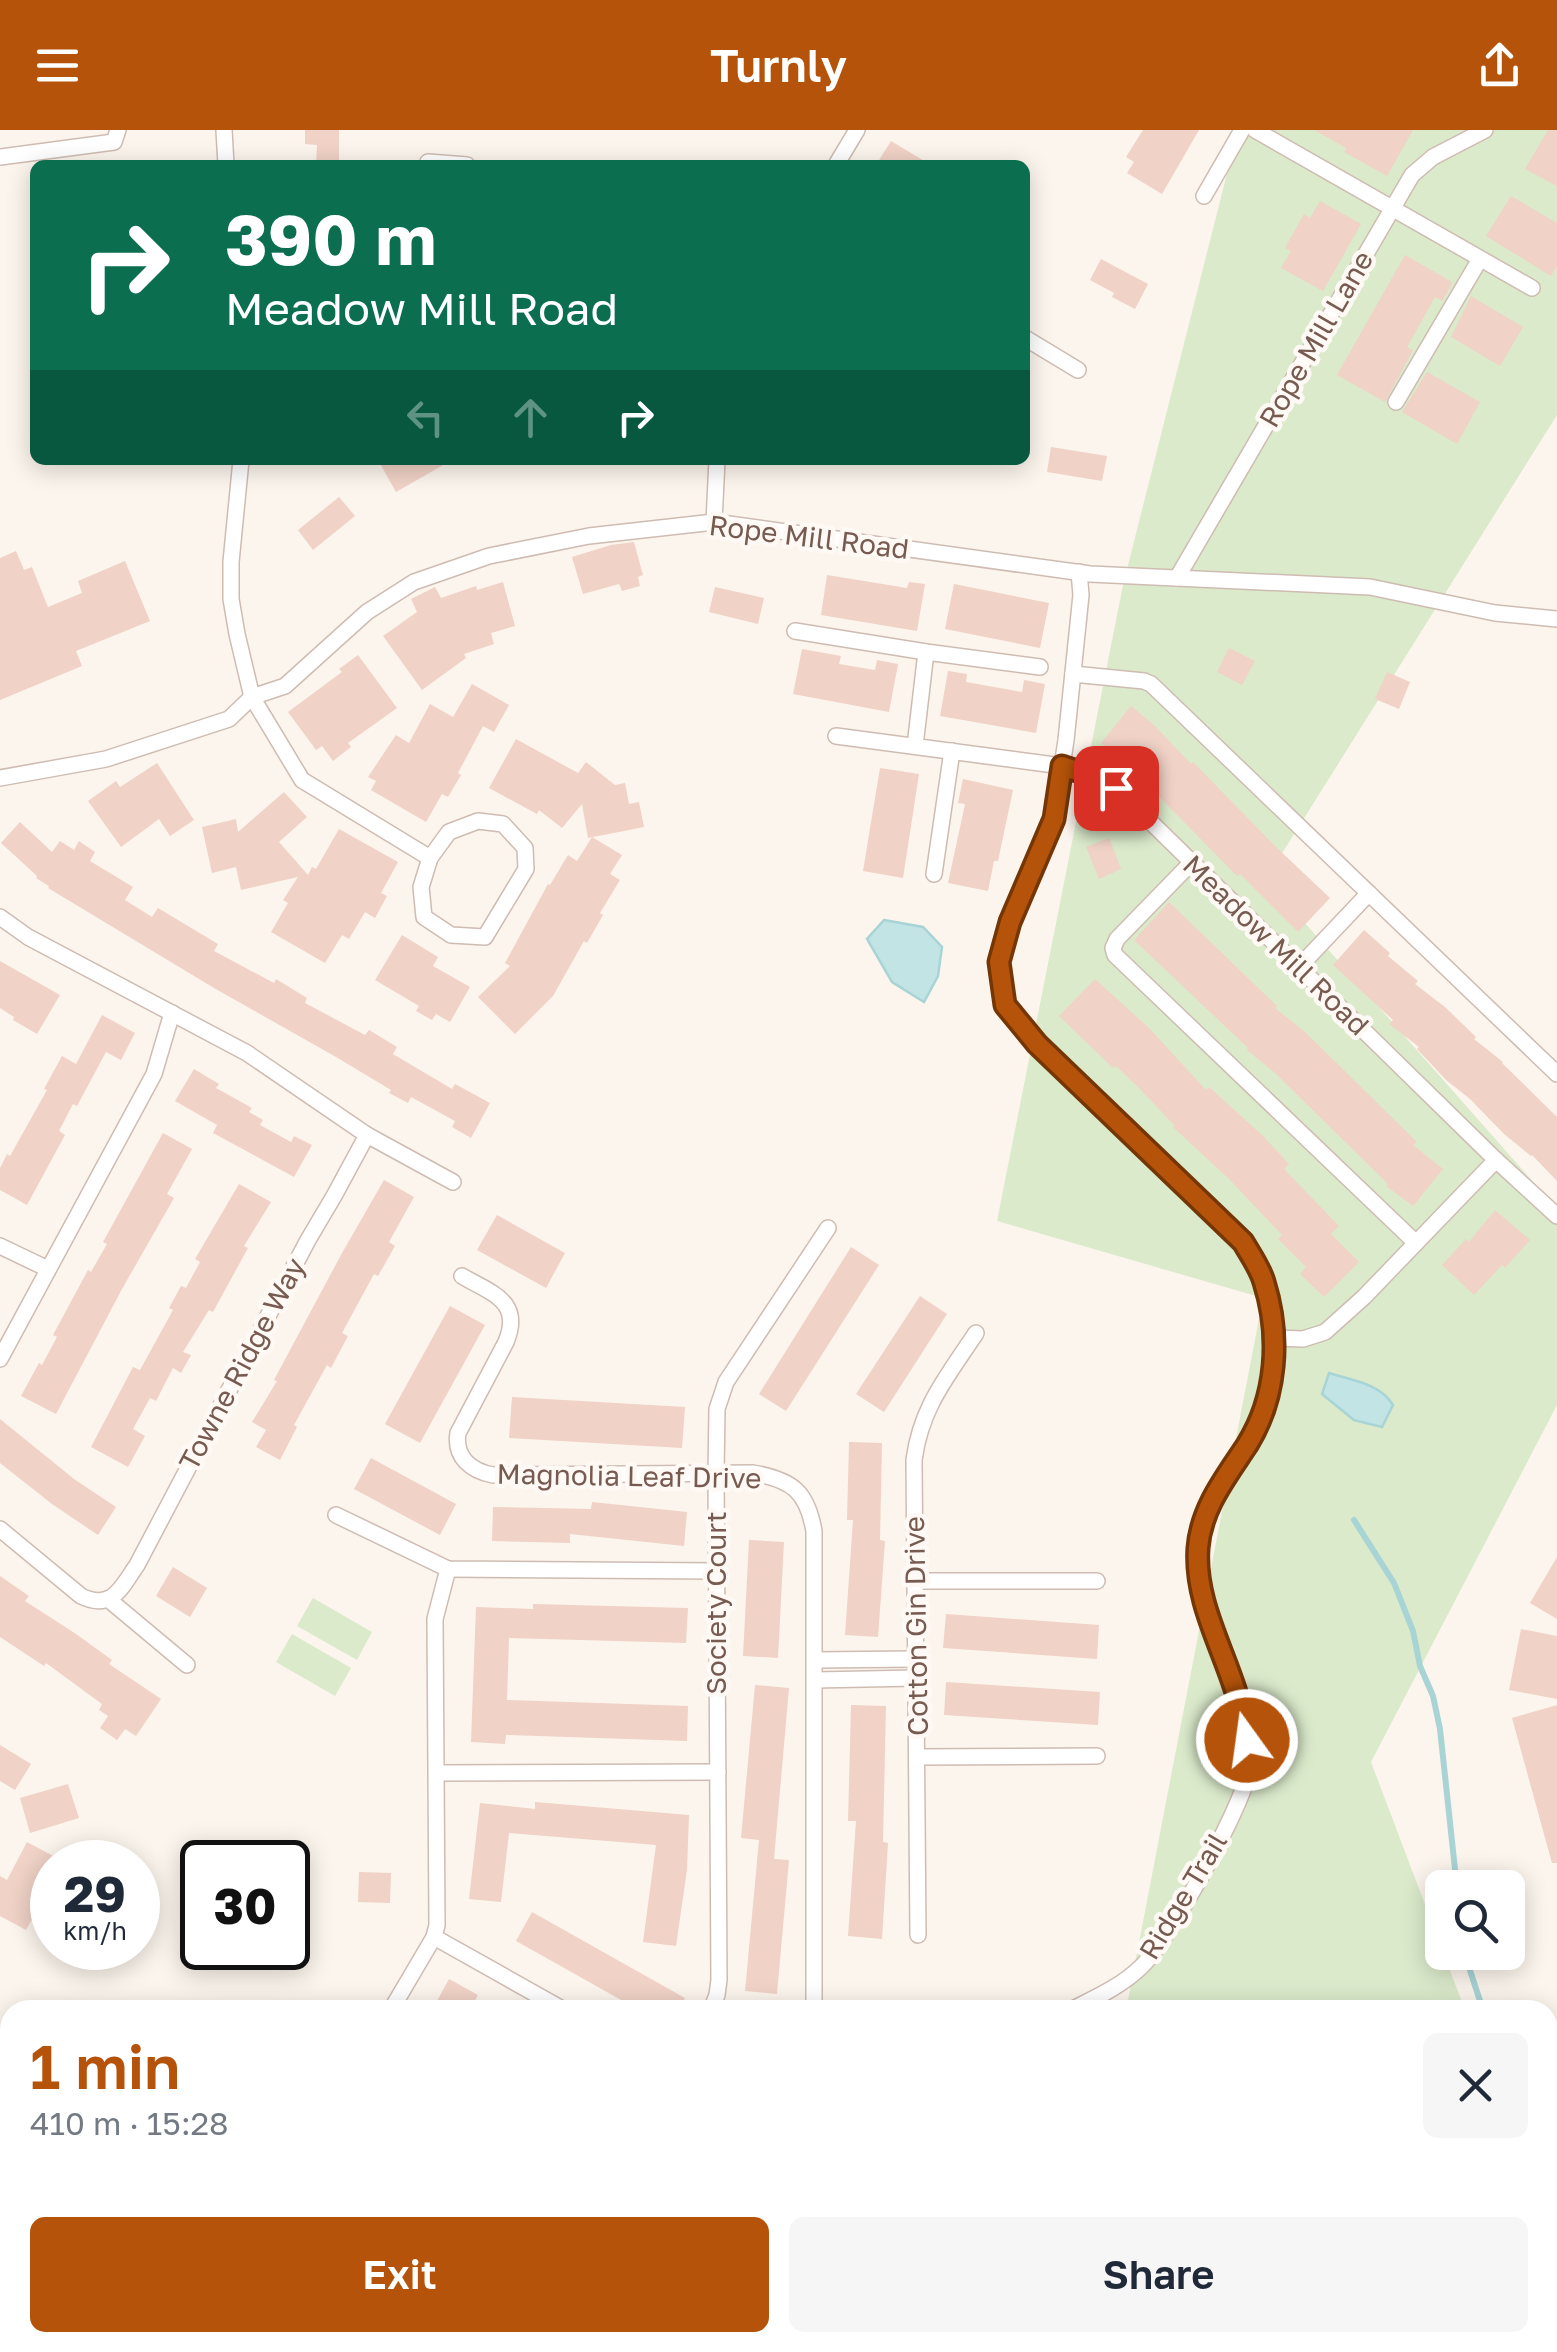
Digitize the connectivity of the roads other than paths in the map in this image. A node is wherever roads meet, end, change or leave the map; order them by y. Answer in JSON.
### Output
{"nodes":[{"id":1,"x":118,"y":130,"type":"edge"},
{"id":2,"x":224,"y":130,"type":"edge"},
{"id":3,"x":857,"y":130,"type":"edge"},
{"id":4,"x":1242,"y":130,"type":"edge"},
{"id":5,"x":1255,"y":130,"type":"edge"},
{"id":6,"x":1485,"y":130,"type":"edge"},
{"id":7,"x":0,"y":158,"type":"edge"},
{"id":8,"x":226,"y":160,"type":"edge"},
{"id":9,"x":839,"y":160,"type":"edge"},
{"id":10,"x":1204,"y":196,"type":"dead end"},
{"id":11,"x":1392,"y":209,"type":"junction"},
{"id":12,"x":1480,"y":259,"type":"junction"},
{"id":13,"x":1532,"y":288,"type":"dead end"},
{"id":14,"x":1030,"y":341,"type":"edge"},
{"id":15,"x":1078,"y":370,"type":"dead end"},
{"id":16,"x":1396,"y":402,"type":"dead end"},
{"id":17,"x":241,"y":465,"type":"edge"},
{"id":18,"x":717,"y":465,"type":"edge"},
{"id":19,"x":714,"y":522,"type":"junction"},
{"id":20,"x":1079,"y":572,"type":"junction"},
{"id":21,"x":1177,"y":578,"type":"junction"},
{"id":22,"x":1557,"y":618,"type":"edge"},
{"id":23,"x":795,"y":631,"type":"dead end"},
{"id":24,"x":926,"y":652,"type":"junction"},
{"id":25,"x":1040,"y":667,"type":"dead end"},
{"id":26,"x":1073,"y":674,"type":"junction"},
{"id":27,"x":252,"y":697,"type":"junction"},
{"id":28,"x":836,"y":736,"type":"dead end"},
{"id":29,"x":915,"y":746,"type":"junction"},
{"id":30,"x":952,"y":751,"type":"junction"},
{"id":31,"x":1062,"y":766,"type":"junction"},
{"id":32,"x":0,"y":778,"type":"edge"},
{"id":33,"x":430,"y":858,"type":"junction"},
{"id":34,"x":1192,"y":862,"type":"junction"},
{"id":35,"x":934,"y":874,"type":"dead end"},
{"id":36,"x":1369,"y":893,"type":"junction"},
{"id":37,"x":0,"y":917,"type":"edge"},
{"id":38,"x":1299,"y":967,"type":"junction"},
{"id":39,"x":172,"y":1013,"type":"junction"},
{"id":40,"x":1557,"y":1074,"type":"edge"},
{"id":41,"x":367,"y":1135,"type":"junction"},
{"id":42,"x":1496,"y":1160,"type":"junction"},
{"id":43,"x":453,"y":1182,"type":"dead end"},
{"id":44,"x":1557,"y":1216,"type":"edge"},
{"id":45,"x":828,"y":1228,"type":"dead end"},
{"id":46,"x":1416,"y":1243,"type":"junction"},
{"id":47,"x":0,"y":1246,"type":"edge"},
{"id":48,"x":48,"y":1269,"type":"junction"},
{"id":49,"x":462,"y":1276,"type":"dead end"},
{"id":50,"x":976,"y":1333,"type":"dead end"},
{"id":51,"x":1275,"y":1338,"type":"junction"},
{"id":52,"x":0,"y":1358,"type":"edge"},
{"id":53,"x":716,"y":1473,"type":"junction"},
{"id":54,"x":336,"y":1514,"type":"dead end"},
{"id":55,"x":0,"y":1529,"type":"edge"},
{"id":56,"x":448,"y":1570,"type":"junction"},
{"id":57,"x":716,"y":1571,"type":"junction"},
{"id":58,"x":915,"y":1581,"type":"junction"},
{"id":59,"x":1097,"y":1581,"type":"dead end"},
{"id":60,"x":108,"y":1599,"type":"junction"},
{"id":61,"x":916,"y":1658,"type":"junction"},
{"id":62,"x":814,"y":1660,"type":"junction"},
{"id":63,"x":187,"y":1665,"type":"dead end"},
{"id":64,"x":916,"y":1678,"type":"junction"},
{"id":65,"x":815,"y":1680,"type":"junction"},
{"id":66,"x":1097,"y":1756,"type":"dead end"},
{"id":67,"x":917,"y":1758,"type":"junction"},
{"id":68,"x":718,"y":1772,"type":"junction"},
{"id":69,"x":437,"y":1773,"type":"junction"},
{"id":70,"x":918,"y":1934,"type":"dead end"},
{"id":71,"x":434,"y":1937,"type":"junction"},
{"id":72,"x":397,"y":2000,"type":"edge"},
{"id":73,"x":546,"y":2000,"type":"edge"},
{"id":74,"x":715,"y":2000,"type":"edge"},
{"id":75,"x":814,"y":2000,"type":"edge"},
{"id":76,"x":1090,"y":2000,"type":"edge"}],
"edges":[{"from":1,"to":7,"type":"street"},
{"from":2,"to":8,"type":"street"},
{"from":3,"to":9,"type":"street"},
{"from":4,"to":10,"type":"street"},
{"from":5,"to":11,"type":"street"},
{"from":6,"to":11,"type":"street","name":"Rope Mill Lane"},
{"from":11,"to":12,"type":"street"},
{"from":11,"to":21,"type":"street","name":"Rope Mill Lane"},
{"from":12,"to":13,"type":"street"},
{"from":12,"to":16,"type":"street"},
{"from":14,"to":15,"type":"street"},
{"from":17,"to":27,"type":"street"},
{"from":18,"to":19,"type":"street"},
{"from":19,"to":20,"type":"street","name":"Rope Mill Road"},
{"from":19,"to":27,"type":"street","name":"Rope Mill Road"},
{"from":20,"to":21,"type":"street","name":"Rope Mill Road"},
{"from":20,"to":26,"type":"street","name":"Ridge Trail"},
{"from":21,"to":22,"type":"street","name":"Rope Mill Road"},
{"from":23,"to":24,"type":"street"},
{"from":24,"to":25,"type":"street"},
{"from":24,"to":29,"type":"street"},
{"from":26,"to":31,"type":"street","name":"Ridge Trail"},
{"from":26,"to":36,"type":"street"},
{"from":27,"to":32,"type":"street","name":"Rope Mill Road"},
{"from":27,"to":33,"type":"street"},
{"from":28,"to":29,"type":"street","name":"Meadow Mill Road"},
{"from":29,"to":30,"type":"street","name":"Meadow Mill Road"},
{"from":30,"to":31,"type":"street","name":"Meadow Mill Road"},
{"from":30,"to":35,"type":"street"},
{"from":31,"to":34,"type":"street","name":"Meadow Mill Road"},
{"from":31,"to":51,"type":"street","name":"Ridge Trail"},
{"from":33,"to":33,"type":"street"},
{"from":34,"to":38,"type":"street","name":"Meadow Mill Road"},
{"from":34,"to":46,"type":"street"},
{"from":36,"to":38,"type":"street"},
{"from":36,"to":40,"type":"street"},
{"from":37,"to":39,"type":"street"},
{"from":38,"to":42,"type":"street","name":"Meadow Mill Road"},
{"from":39,"to":41,"type":"street"},
{"from":39,"to":48,"type":"street"},
{"from":41,"to":43,"type":"street"},
{"from":41,"to":60,"type":"street","name":"Towne Ridge Way"},
{"from":42,"to":44,"type":"street","name":"Meadow Mill Road"},
{"from":42,"to":46,"type":"street"},
{"from":45,"to":53,"type":"street","name":"Society Court"},
{"from":46,"to":51,"type":"street"},
{"from":47,"to":48,"type":"street"},
{"from":48,"to":52,"type":"street"},
{"from":49,"to":53,"type":"street","name":"Magnolia Leaf Drive"},
{"from":50,"to":58,"type":"street","name":"Cotton Gin Drive"},
{"from":51,"to":76,"type":"street","name":"Ridge Trail"},
{"from":53,"to":57,"type":"street","name":"Society Court"},
{"from":53,"to":62,"type":"street","name":"Magnolia Leaf Drive"},
{"from":54,"to":56,"type":"street"},
{"from":55,"to":60,"type":"street"},
{"from":56,"to":57,"type":"street"},
{"from":56,"to":69,"type":"street"},
{"from":57,"to":68,"type":"street","name":"Society Court"},
{"from":58,"to":59,"type":"street"},
{"from":58,"to":61,"type":"street","name":"Cotton Gin Drive"},
{"from":60,"to":63,"type":"street"},
{"from":61,"to":62,"type":"street"},
{"from":61,"to":64,"type":"street","name":"Cotton Gin Drive"},
{"from":62,"to":65,"type":"street","name":"Magnolia Leaf Drive"},
{"from":64,"to":65,"type":"street"},
{"from":64,"to":67,"type":"street","name":"Cotton Gin Drive"},
{"from":65,"to":75,"type":"street","name":"Magnolia Leaf Drive"},
{"from":66,"to":67,"type":"street"},
{"from":67,"to":70,"type":"street","name":"Cotton Gin Drive"},
{"from":68,"to":69,"type":"street"},
{"from":68,"to":74,"type":"street","name":"Society Court"},
{"from":69,"to":71,"type":"street"},
{"from":71,"to":72,"type":"street"},
{"from":71,"to":73,"type":"street"}]}
